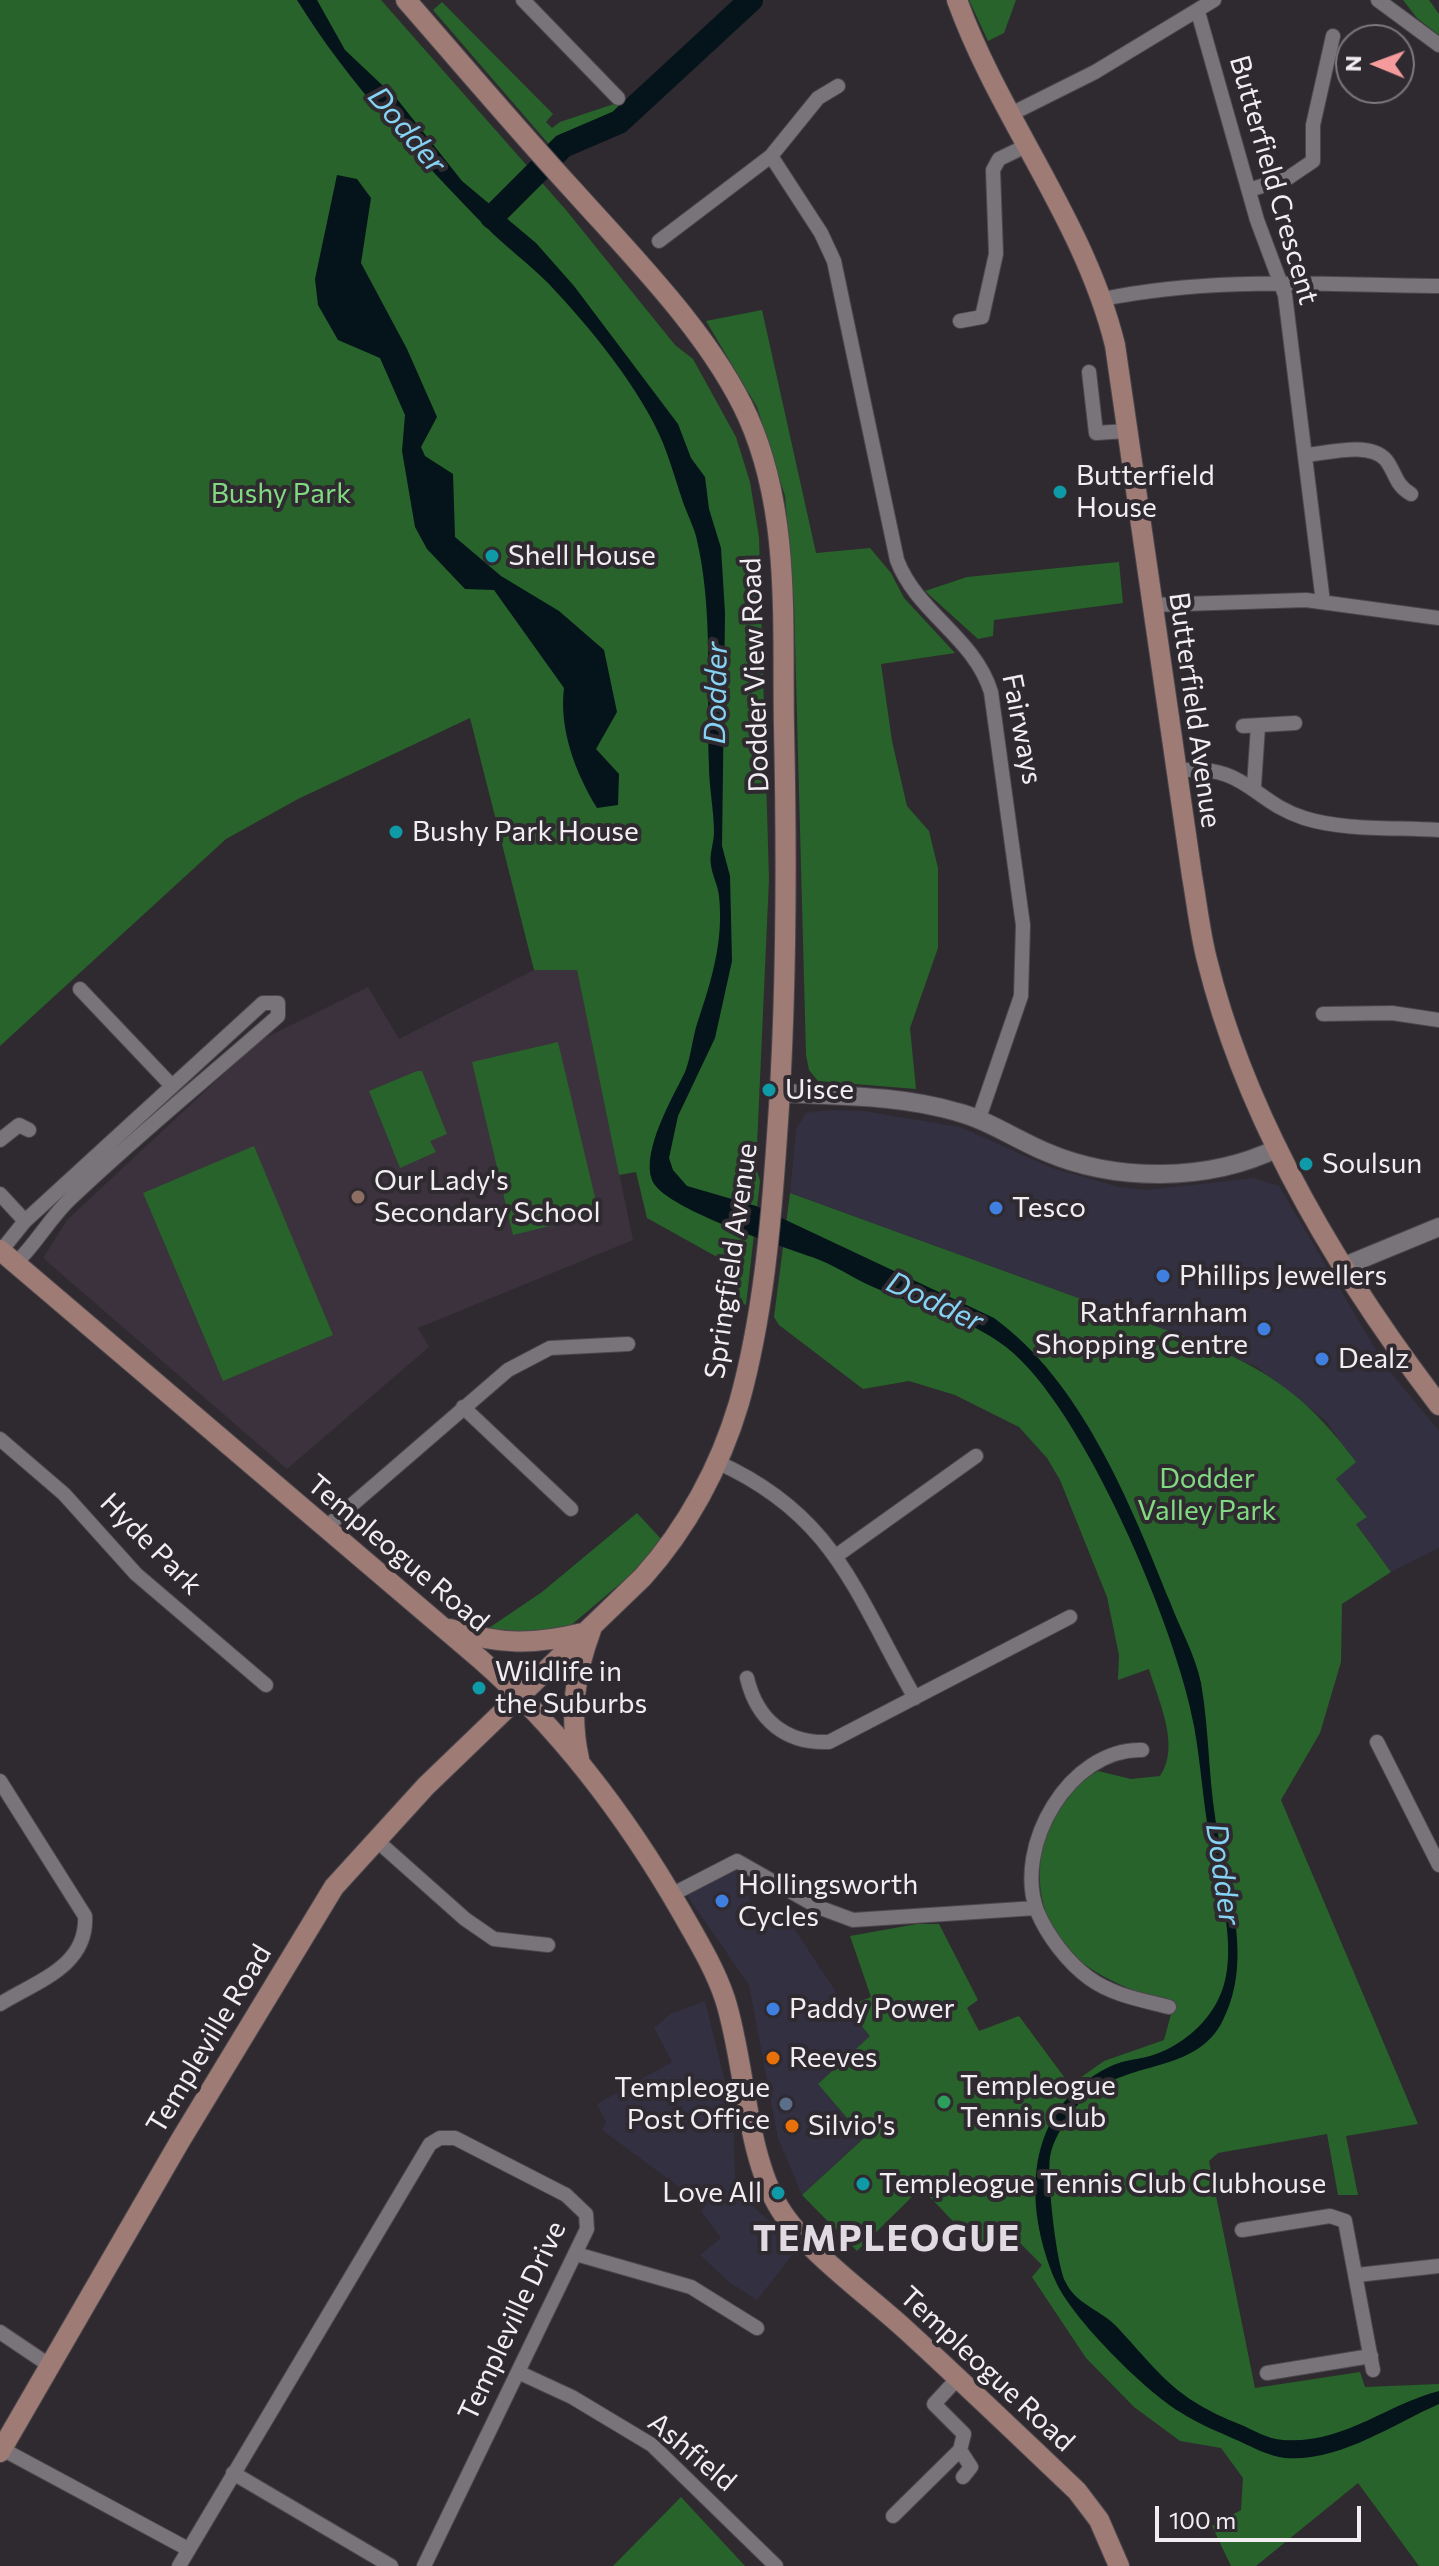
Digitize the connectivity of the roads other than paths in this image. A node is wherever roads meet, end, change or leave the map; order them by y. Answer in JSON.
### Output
{"nodes":[{"id":1,"x":406,"y":0,"type":"edge"},
{"id":2,"x":523,"y":0,"type":"edge"},
{"id":3,"x":957,"y":0,"type":"edge"},
{"id":4,"x":1214,"y":0,"type":"edge"},
{"id":5,"x":1378,"y":0,"type":"edge"},
{"id":6,"x":1198,"y":12,"type":"junction"},
{"id":7,"x":1333,"y":36,"type":"dead end"},
{"id":8,"x":1439,"y":45,"type":"edge"},
{"id":9,"x":838,"y":86,"type":"dead end"},
{"id":10,"x":618,"y":98,"type":"dead end"},
{"id":11,"x":1019,"y":110,"type":"dead end"},
{"id":12,"x":1028,"y":145,"type":"junction"},
{"id":13,"x":771,"y":156,"type":"junction"},
{"id":14,"x":1249,"y":190,"type":"junction"},
{"id":15,"x":659,"y":241,"type":"dead end"},
{"id":16,"x":1282,"y":282,"type":"junction"},
{"id":17,"x":1439,"y":286,"type":"edge"},
{"id":18,"x":1103,"y":299,"type":"junction"},
{"id":19,"x":960,"y":321,"type":"dead end"},
{"id":20,"x":1089,"y":372,"type":"dead end"},
{"id":21,"x":1127,"y":431,"type":"junction"},
{"id":22,"x":1307,"y":455,"type":"junction"},
{"id":23,"x":1411,"y":494,"type":"dead end"},
{"id":24,"x":1323,"y":602,"type":"junction"},
{"id":25,"x":1152,"y":605,"type":"junction"},
{"id":26,"x":1439,"y":618,"type":"edge"},
{"id":27,"x":1295,"y":723,"type":"dead end"},
{"id":28,"x":1176,"y":772,"type":"junction"},
{"id":29,"x":1254,"y":786,"type":"junction"},
{"id":30,"x":1439,"y":830,"type":"edge"},
{"id":31,"x":80,"y":989,"type":"dead end"},
{"id":32,"x":1323,"y":1014,"type":"dead end"},
{"id":33,"x":1439,"y":1020,"type":"edge"},
{"id":34,"x":172,"y":1086,"type":"junction"},
{"id":35,"x":781,"y":1093,"type":"junction"},
{"id":36,"x":978,"y":1121,"type":"junction"},
{"id":37,"x":29,"y":1130,"type":"dead end"},
{"id":38,"x":0,"y":1140,"type":"edge"},
{"id":39,"x":1278,"y":1148,"type":"junction"},
{"id":40,"x":0,"y":1194,"type":"edge"},
{"id":41,"x":25,"y":1221,"type":"junction"},
{"id":42,"x":1439,"y":1227,"type":"edge"},
{"id":43,"x":4,"y":1254,"type":"edge"},
{"id":44,"x":1342,"y":1267,"type":"junction"},
{"id":45,"x":628,"y":1344,"type":"dead end"},
{"id":46,"x":1439,"y":1405,"type":"edge"},
{"id":47,"x":463,"y":1407,"type":"junction"},
{"id":48,"x":0,"y":1439,"type":"edge"},
{"id":49,"x":976,"y":1456,"type":"dead end"},
{"id":50,"x":717,"y":1462,"type":"junction"},
{"id":51,"x":571,"y":1509,"type":"dead end"},
{"id":52,"x":324,"y":1529,"type":"junction"},
{"id":53,"x":836,"y":1556,"type":"junction"},
{"id":54,"x":1070,"y":1617,"type":"dead end"},
{"id":55,"x":439,"y":1626,"type":"junction"},
{"id":56,"x":588,"y":1628,"type":"junction"},
{"id":57,"x":747,"y":1678,"type":"dead end"},
{"id":58,"x":266,"y":1685,"type":"dead end"},
{"id":59,"x":519,"y":1694,"type":"junction"},
{"id":60,"x":915,"y":1698,"type":"junction"},
{"id":61,"x":1377,"y":1742,"type":"dead end"},
{"id":62,"x":1142,"y":1750,"type":"dead end"},
{"id":63,"x":579,"y":1763,"type":"junction"},
{"id":64,"x":0,"y":1781,"type":"edge"},
{"id":65,"x":1433,"y":1837,"type":"edge"},
{"id":66,"x":375,"y":1839,"type":"junction"},
{"id":67,"x":1439,"y":1865,"type":"edge"},
{"id":68,"x":671,"y":1895,"type":"junction"},
{"id":69,"x":1036,"y":1908,"type":"junction"},
{"id":70,"x":548,"y":1945,"type":"dead end"},
{"id":71,"x":0,"y":2004,"type":"edge"},
{"id":72,"x":1169,"y":2007,"type":"dead end"},
{"id":73,"x":1242,"y":2230,"type":"dead end"},
{"id":74,"x":576,"y":2254,"type":"junction"},
{"id":75,"x":1439,"y":2266,"type":"edge"},
{"id":76,"x":1357,"y":2275,"type":"junction"},
{"id":77,"x":757,"y":2328,"type":"dead end"},
{"id":78,"x":0,"y":2332,"type":"edge"},
{"id":79,"x":49,"y":2365,"type":"junction"},
{"id":80,"x":520,"y":2373,"type":"junction"},
{"id":81,"x":1267,"y":2373,"type":"dead end"},
{"id":82,"x":958,"y":2378,"type":"junction"},
{"id":83,"x":960,"y":2450,"type":"junction"},
{"id":84,"x":1,"y":2451,"type":"edge"},
{"id":85,"x":233,"y":2473,"type":"junction"},
{"id":86,"x":963,"y":2477,"type":"dead end"},
{"id":87,"x":893,"y":2516,"type":"dead end"},
{"id":88,"x":188,"y":2549,"type":"junction"},
{"id":89,"x":179,"y":2566,"type":"edge"},
{"id":90,"x":391,"y":2566,"type":"edge"},
{"id":91,"x":424,"y":2566,"type":"edge"},
{"id":92,"x":776,"y":2566,"type":"edge"},
{"id":93,"x":1119,"y":2566,"type":"edge"}],
"edges":[{"from":1,"to":35,"type":"main road","name":"Dodder View Road"},
{"from":2,"to":10,"type":"street"},
{"from":3,"to":12,"type":"main road","name":"Butterfield Avenue"},
{"from":4,"to":6,"type":"street"},
{"from":5,"to":8,"type":"street"},
{"from":6,"to":11,"type":"street"},
{"from":6,"to":14,"type":"street","name":"Butterfield Crescent"},
{"from":7,"to":14,"type":"street"},
{"from":9,"to":13,"type":"street"},
{"from":12,"to":18,"type":"main road","name":"Butterfield Avenue"},
{"from":12,"to":19,"type":"street"},
{"from":13,"to":15,"type":"street"},
{"from":13,"to":36,"type":"street","name":"Fairways"},
{"from":14,"to":16,"type":"street","name":"Butterfield Crescent"},
{"from":16,"to":17,"type":"street"},
{"from":16,"to":18,"type":"street"},
{"from":16,"to":22,"type":"street","name":"Butterfield Crescent"},
{"from":18,"to":21,"type":"main road","name":"Butterfield Avenue"},
{"from":20,"to":21,"type":"street"},
{"from":21,"to":25,"type":"main road","name":"Butterfield Avenue"},
{"from":22,"to":23,"type":"street"},
{"from":22,"to":24,"type":"street","name":"Butterfield Crescent"},
{"from":24,"to":25,"type":"street"},
{"from":24,"to":26,"type":"street"},
{"from":25,"to":28,"type":"main road","name":"Butterfield Avenue"},
{"from":27,"to":29,"type":"street"},
{"from":28,"to":29,"type":"street"},
{"from":28,"to":39,"type":"main road","name":"Butterfield Avenue"},
{"from":29,"to":30,"type":"street"},
{"from":31,"to":34,"type":"street"},
{"from":32,"to":33,"type":"street"},
{"from":34,"to":41,"type":"street"},
{"from":34,"to":43,"type":"street"},
{"from":35,"to":36,"type":"street"},
{"from":35,"to":50,"type":"main road","name":"Springfield Avenue"},
{"from":36,"to":39,"type":"street"},
{"from":37,"to":38,"type":"street"},
{"from":39,"to":44,"type":"main road","name":"Butterfield Avenue"},
{"from":40,"to":41,"type":"street"},
{"from":41,"to":43,"type":"street"},
{"from":42,"to":44,"type":"street"},
{"from":43,"to":52,"type":"main road","name":"Templeogue Road"},
{"from":44,"to":46,"type":"main road","name":"Butterfield Avenue"},
{"from":45,"to":47,"type":"street"},
{"from":47,"to":51,"type":"street"},
{"from":47,"to":52,"type":"street"},
{"from":48,"to":58,"type":"street","name":"Hyde Park"},
{"from":49,"to":53,"type":"street"},
{"from":50,"to":53,"type":"street"},
{"from":50,"to":56,"type":"main road","name":"Springfield Avenue"},
{"from":52,"to":55,"type":"main road","name":"Templeogue Road"},
{"from":53,"to":60,"type":"street"},
{"from":54,"to":60,"type":"street"},
{"from":55,"to":56,"type":"main road"},
{"from":55,"to":59,"type":"main road","name":"Templeogue Road"},
{"from":56,"to":59,"type":"main road","name":"Springfield Avenue"},
{"from":56,"to":63,"type":"main road"},
{"from":57,"to":60,"type":"street"},
{"from":59,"to":63,"type":"main road","name":"Templeogue Road"},
{"from":59,"to":66,"type":"main road","name":"Templeville Road"},
{"from":61,"to":65,"type":"street"},
{"from":62,"to":69,"type":"street"},
{"from":63,"to":68,"type":"main road","name":"Templeogue Road"},
{"from":64,"to":71,"type":"street"},
{"from":65,"to":67,"type":"street"},
{"from":66,"to":70,"type":"street"},
{"from":66,"to":79,"type":"main road","name":"Templeville Road"},
{"from":68,"to":69,"type":"street"},
{"from":68,"to":82,"type":"main road","name":"Templeogue Road"},
{"from":69,"to":72,"type":"street"},
{"from":73,"to":76,"type":"street"},
{"from":74,"to":77,"type":"street"},
{"from":74,"to":80,"type":"street","name":"Templeville Drive"},
{"from":74,"to":85,"type":"street","name":"Templeville Drive"},
{"from":75,"to":76,"type":"street"},
{"from":76,"to":81,"type":"street"},
{"from":78,"to":79,"type":"street"},
{"from":79,"to":84,"type":"main road","name":"Templeville Road"},
{"from":80,"to":91,"type":"street","name":"Templeville Drive"},
{"from":80,"to":92,"type":"street","name":"Ashfield"},
{"from":82,"to":83,"type":"street"},
{"from":82,"to":93,"type":"main road","name":"Templeogue Road"},
{"from":83,"to":86,"type":"street"},
{"from":83,"to":87,"type":"street"},
{"from":84,"to":88,"type":"street"},
{"from":85,"to":88,"type":"street","name":"Templeville Drive"},
{"from":85,"to":90,"type":"street"},
{"from":88,"to":89,"type":"street","name":"Templeville Drive"}]}
